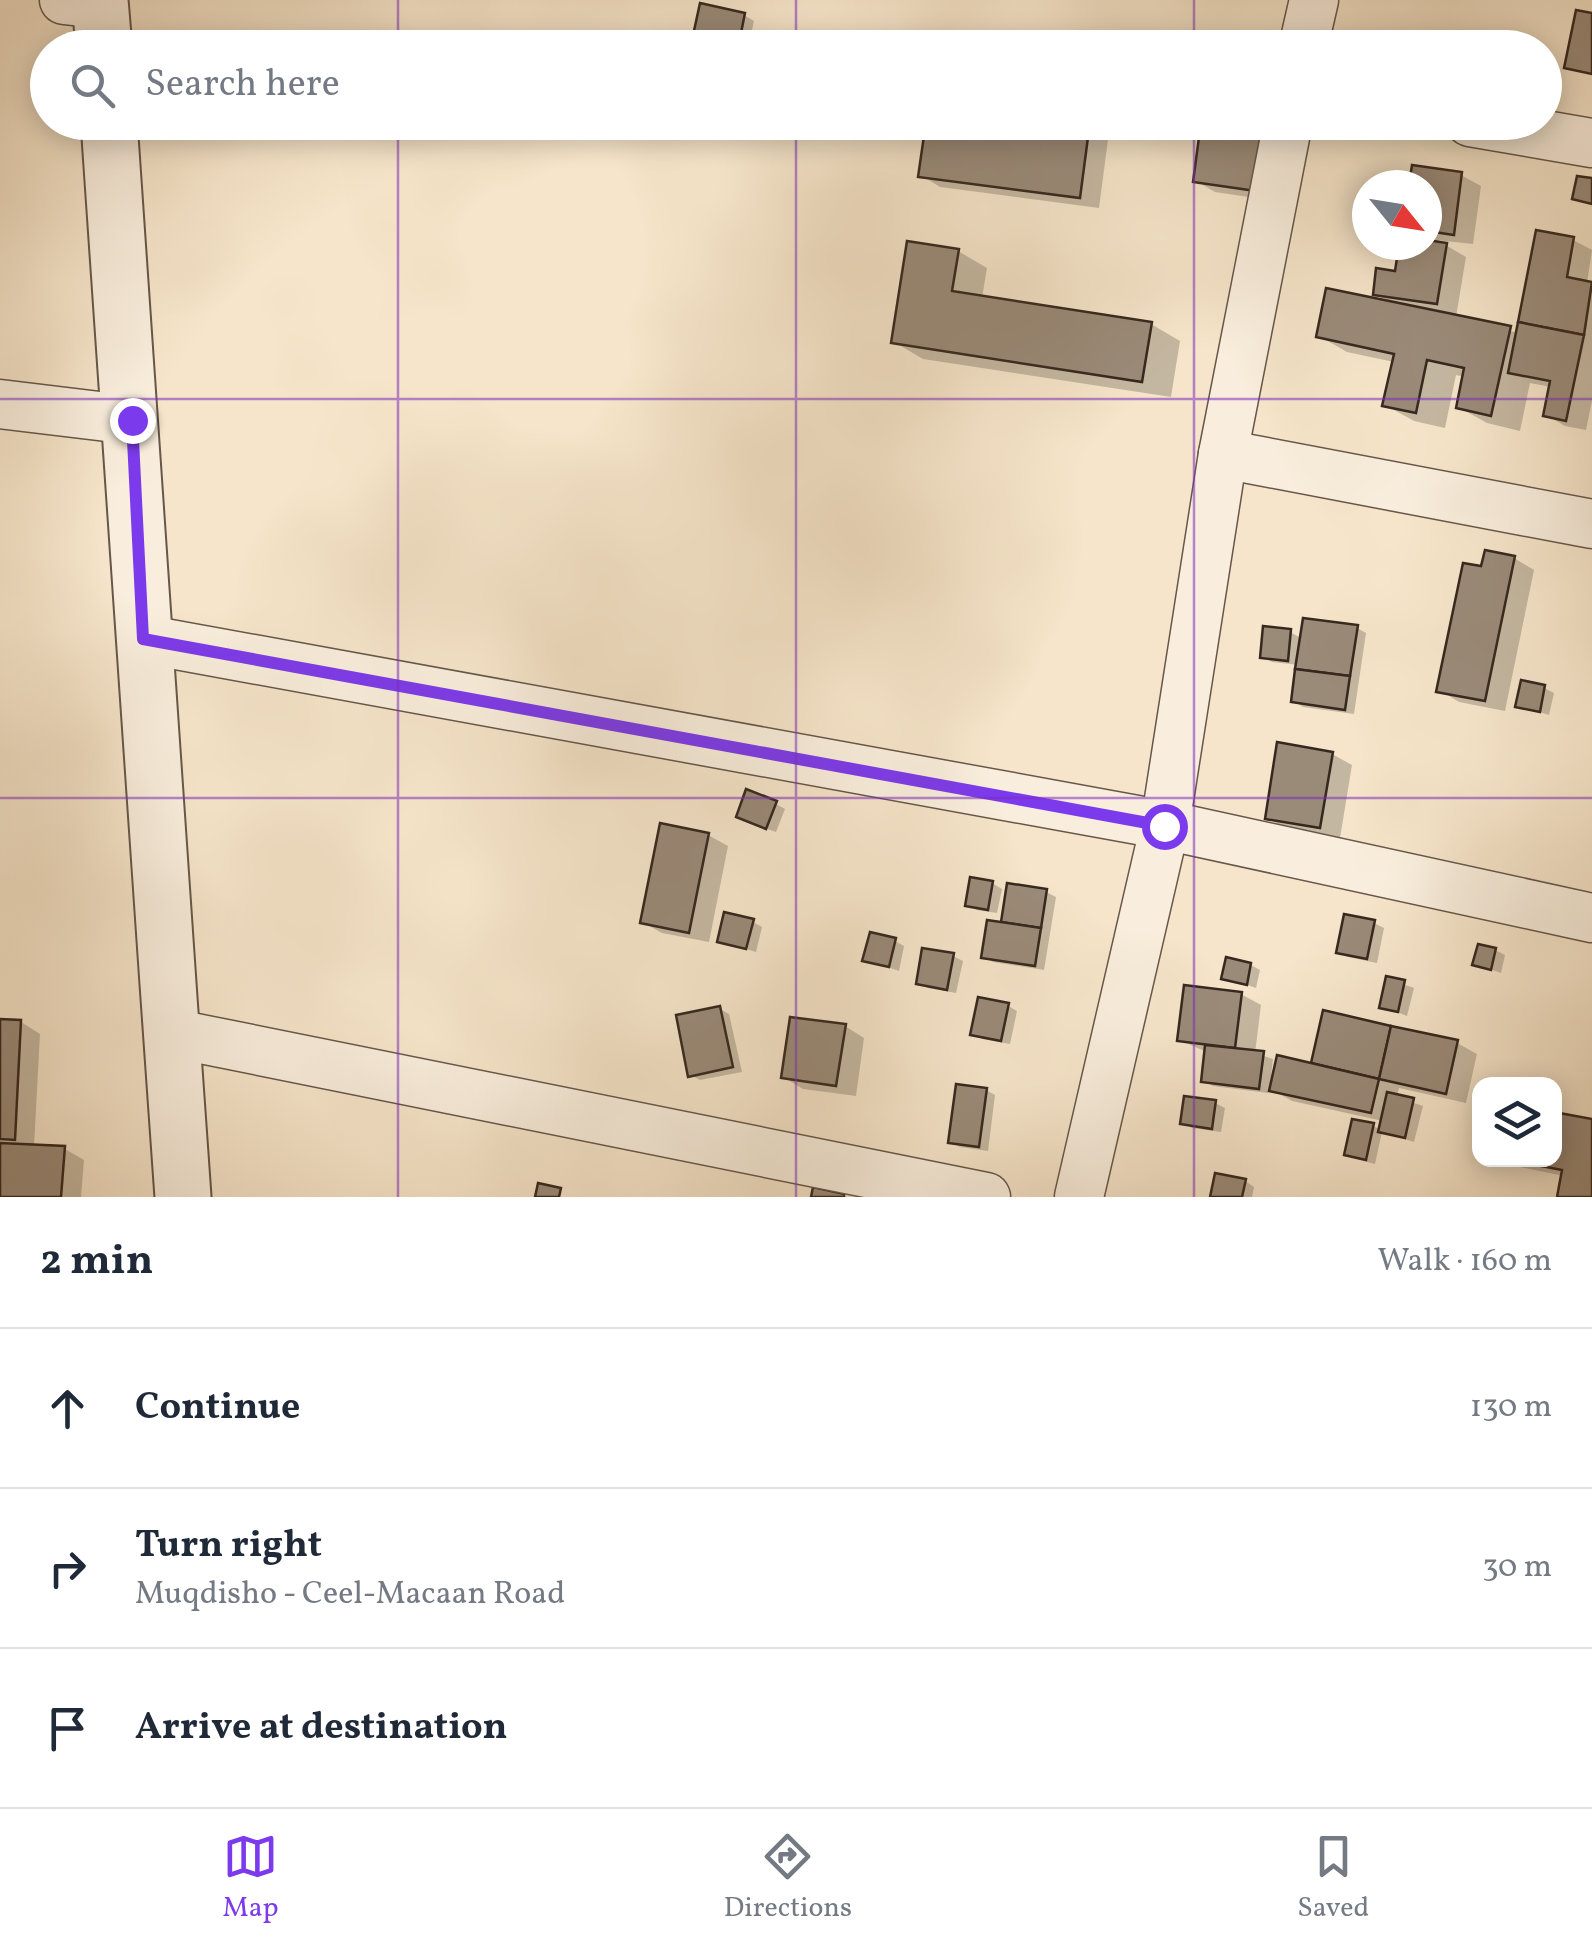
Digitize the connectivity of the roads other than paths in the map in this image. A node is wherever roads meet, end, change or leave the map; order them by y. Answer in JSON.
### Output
{"nodes":[{"id":1,"x":1314,"y":0,"type":"edge"},
{"id":2,"x":1307,"y":30,"type":"edge"},
{"id":3,"x":1562,"y":138,"type":"edge"},
{"id":4,"x":110,"y":140,"type":"edge"},
{"id":5,"x":1284,"y":140,"type":"edge"},
{"id":6,"x":1592,"y":143,"type":"edge"},
{"id":7,"x":0,"y":404,"type":"edge"},
{"id":8,"x":132,"y":420,"type":"junction"},
{"id":9,"x":1223,"y":454,"type":"junction"},
{"id":10,"x":1592,"y":524,"type":"edge"},
{"id":11,"x":143,"y":639,"type":"junction"},
{"id":12,"x":1164,"y":826,"type":"junction"},
{"id":13,"x":1592,"y":918,"type":"edge"},
{"id":14,"x":171,"y":1033,"type":"junction"},
{"id":15,"x":183,"y":1197,"type":"edge"},
{"id":16,"x":986,"y":1197,"type":"edge"},
{"id":17,"x":1080,"y":1197,"type":"edge"}],
"edges":[{"from":1,"to":2,"type":"street"},
{"from":3,"to":6,"type":"street"},
{"from":4,"to":8,"type":"street"},
{"from":5,"to":9,"type":"street"},
{"from":7,"to":8,"type":"street"},
{"from":8,"to":11,"type":"street"},
{"from":9,"to":10,"type":"street"},
{"from":9,"to":12,"type":"street"},
{"from":11,"to":12,"type":"street"},
{"from":11,"to":14,"type":"street"},
{"from":12,"to":13,"type":"street"},
{"from":12,"to":17,"type":"street"},
{"from":14,"to":15,"type":"street"},
{"from":14,"to":16,"type":"street"}]}
